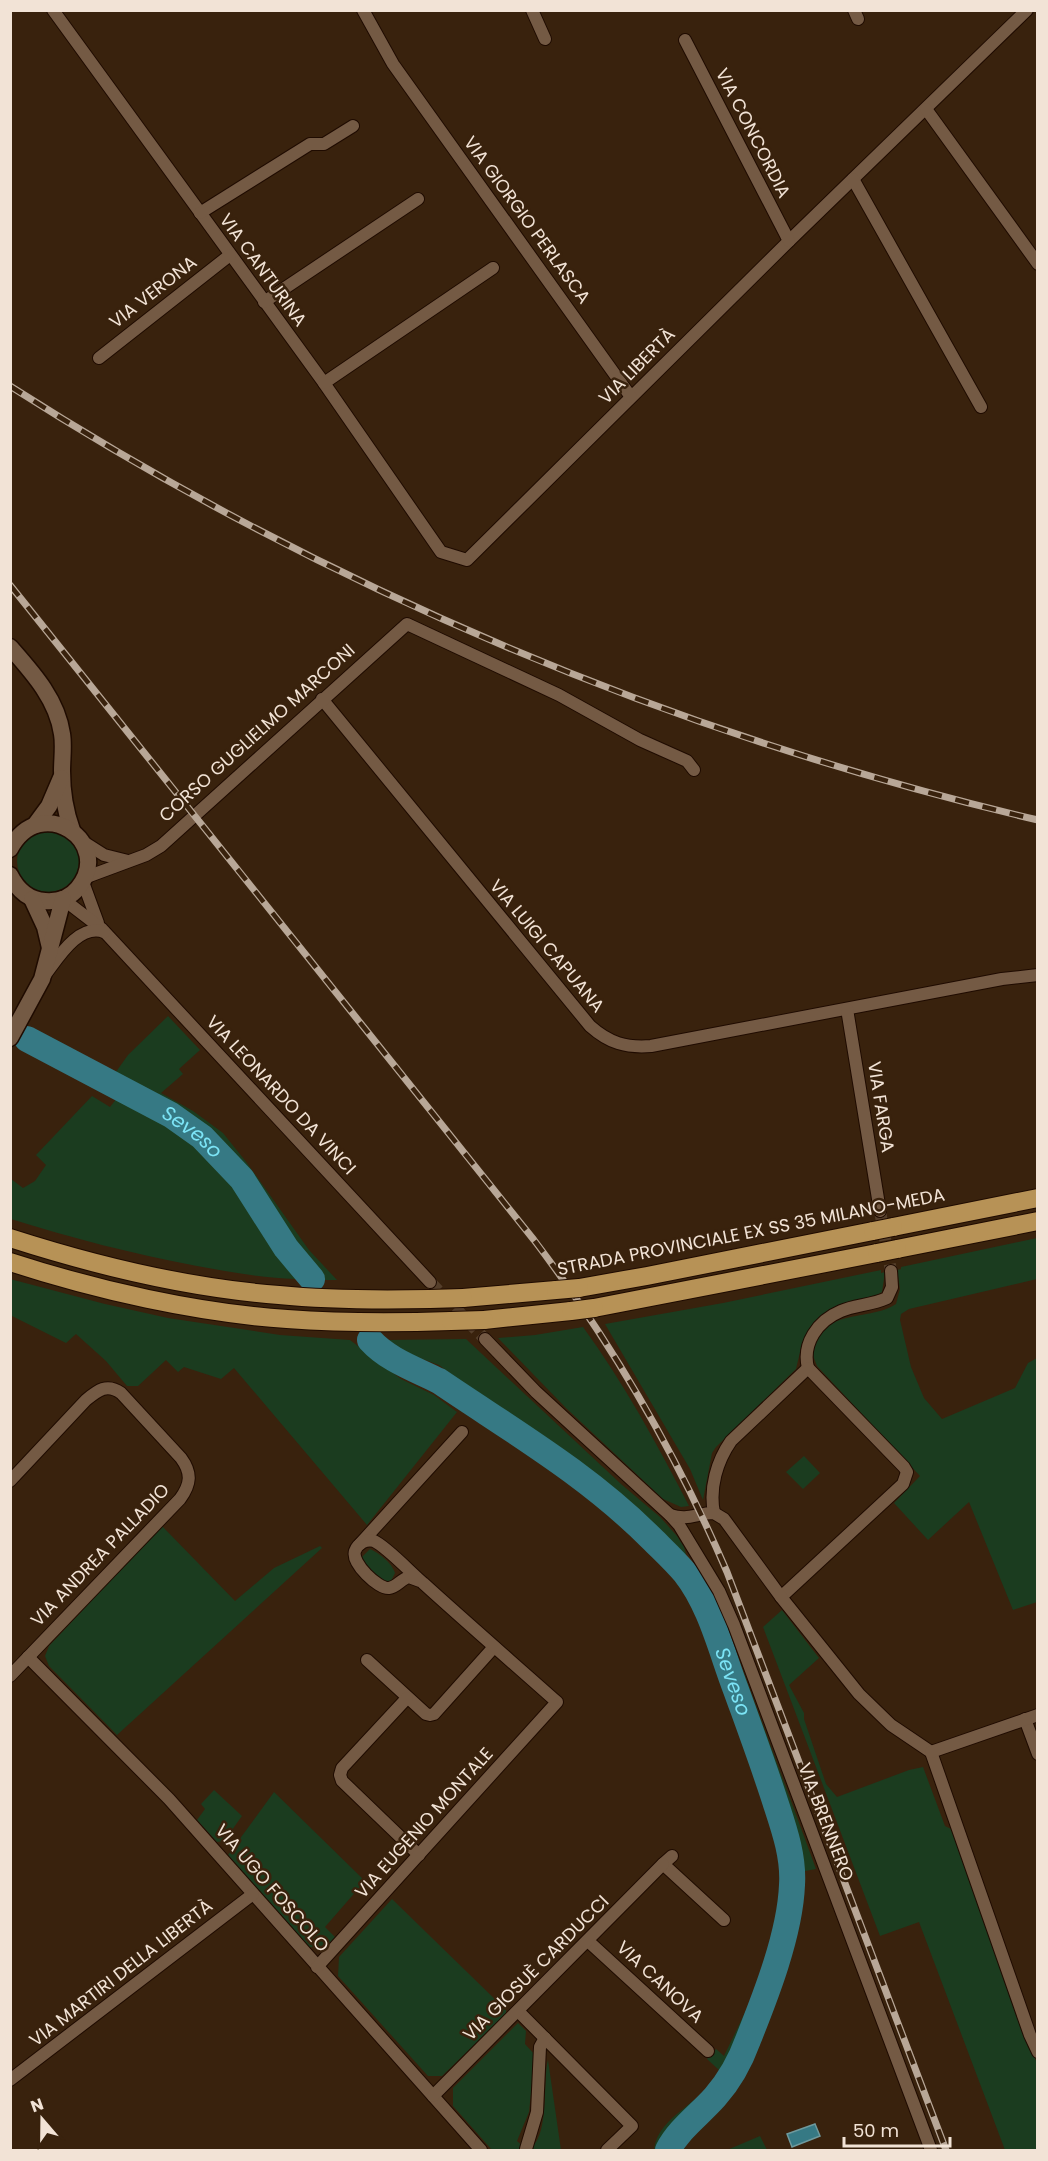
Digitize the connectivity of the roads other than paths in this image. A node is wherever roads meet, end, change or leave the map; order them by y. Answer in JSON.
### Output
{"nodes":[{"id":1,"x":54,"y":10,"type":"edge"},
{"id":2,"x":363,"y":10,"type":"edge"},
{"id":3,"x":532,"y":10,"type":"edge"},
{"id":4,"x":1027,"y":10,"type":"edge"},
{"id":5,"x":545,"y":39,"type":"dead end"},
{"id":6,"x":685,"y":40,"type":"dead end"},
{"id":7,"x":926,"y":109,"type":"junction"},
{"id":8,"x":353,"y":126,"type":"dead end"},
{"id":9,"x":853,"y":179,"type":"junction"},
{"id":10,"x":418,"y":199,"type":"dead end"},
{"id":11,"x":200,"y":213,"type":"junction"},
{"id":12,"x":789,"y":241,"type":"junction"},
{"id":13,"x":230,"y":255,"type":"junction"},
{"id":14,"x":1038,"y":264,"type":"edge"},
{"id":15,"x":494,"y":268,"type":"dead end"},
{"id":16,"x":264,"y":302,"type":"junction"},
{"id":17,"x":99,"y":358,"type":"dead end"},
{"id":18,"x":324,"y":383,"type":"junction"},
{"id":19,"x":632,"y":396,"type":"junction"},
{"id":20,"x":981,"y":407,"type":"dead end"},
{"id":21,"x":441,"y":552,"type":"joint"},
{"id":22,"x":10,"y":647,"type":"edge"},
{"id":23,"x":322,"y":699,"type":"junction"},
{"id":24,"x":694,"y":770,"type":"dead end"},
{"id":25,"x":62,"y":774,"type":"junction"},
{"id":26,"x":35,"y":825,"type":"junction"},
{"id":27,"x":77,"y":836,"type":"junction"},
{"id":28,"x":10,"y":849,"type":"edge"},
{"id":29,"x":128,"y":861,"type":"junction"},
{"id":30,"x":10,"y":875,"type":"edge"},
{"id":31,"x":83,"y":880,"type":"junction"},
{"id":32,"x":32,"y":898,"type":"junction"},
{"id":33,"x":63,"y":899,"type":"junction"},
{"id":34,"x":103,"y":931,"type":"junction"},
{"id":35,"x":51,"y":950,"type":"junction"},
{"id":36,"x":1038,"y":975,"type":"edge"},
{"id":37,"x":42,"y":979,"type":"junction"},
{"id":38,"x":847,"y":1008,"type":"junction"},
{"id":39,"x":10,"y":1038,"type":"edge"},
{"id":40,"x":1038,"y":1198,"type":"edge"},
{"id":41,"x":880,"y":1211,"type":"tunnel mouth"},
{"id":42,"x":1038,"y":1221,"type":"edge"},
{"id":43,"x":10,"y":1238,"type":"edge"},
{"id":44,"x":10,"y":1262,"type":"edge"},
{"id":45,"x":891,"y":1271,"type":"tunnel mouth"},
{"id":46,"x":430,"y":1291,"type":"junction"},
{"id":47,"x":485,"y":1339,"type":"tunnel mouth"},
{"id":48,"x":808,"y":1368,"type":"junction"},
{"id":49,"x":462,"y":1431,"type":"dead end"},
{"id":50,"x":10,"y":1480,"type":"edge"},
{"id":51,"x":714,"y":1513,"type":"junction"},
{"id":52,"x":670,"y":1515,"type":"junction"},
{"id":53,"x":359,"y":1545,"type":"junction"},
{"id":54,"x":420,"y":1581,"type":"junction"},
{"id":55,"x":781,"y":1597,"type":"junction"},
{"id":56,"x":494,"y":1647,"type":"junction"},
{"id":57,"x":28,"y":1657,"type":"junction"},
{"id":58,"x":367,"y":1660,"type":"dead end"},
{"id":59,"x":10,"y":1676,"type":"edge"},
{"id":60,"x":407,"y":1698,"type":"junction"},
{"id":61,"x":1031,"y":1717,"type":"edge"},
{"id":62,"x":931,"y":1752,"type":"junction"},
{"id":63,"x":1038,"y":1754,"type":"edge"},
{"id":64,"x":419,"y":1855,"type":"junction"},
{"id":65,"x":253,"y":1894,"type":"junction"},
{"id":66,"x":724,"y":1920,"type":"dead end"},
{"id":67,"x":588,"y":1941,"type":"junction"},
{"id":68,"x":317,"y":1967,"type":"junction"},
{"id":69,"x":518,"y":2011,"type":"junction"},
{"id":70,"x":545,"y":2038,"type":"junction"},
{"id":71,"x":708,"y":2051,"type":"dead end"},
{"id":72,"x":1038,"y":2052,"type":"edge"},
{"id":73,"x":10,"y":2080,"type":"edge"},
{"id":74,"x":433,"y":2096,"type":"junction"},
{"id":75,"x":526,"y":2149,"type":"edge"},
{"id":76,"x":481,"y":2151,"type":"edge"},
{"id":77,"x":608,"y":2151,"type":"edge"},
{"id":78,"x":931,"y":2151,"type":"edge"}],
"edges":[{"from":1,"to":11,"type":"street","name":"VIA CANTURINA"},
{"from":2,"to":19,"type":"street","name":"VIA GIORGIO PERLASCA"},
{"from":3,"to":5,"type":"street"},
{"from":4,"to":7,"type":"street","name":"VIA LIBERTÀ"},
{"from":6,"to":12,"type":"street","name":"VIA CONCORDIA"},
{"from":7,"to":9,"type":"street","name":"VIA LIBERTÀ"},
{"from":7,"to":14,"type":"street"},
{"from":8,"to":11,"type":"street"},
{"from":9,"to":12,"type":"street","name":"VIA LIBERTÀ"},
{"from":9,"to":20,"type":"street"},
{"from":10,"to":16,"type":"street"},
{"from":11,"to":13,"type":"street","name":"VIA CANTURINA"},
{"from":12,"to":19,"type":"street","name":"VIA LIBERTÀ"},
{"from":13,"to":16,"type":"street","name":"VIA CANTURINA"},
{"from":13,"to":17,"type":"street","name":"VIA VERONA"},
{"from":15,"to":18,"type":"street"},
{"from":16,"to":18,"type":"street","name":"VIA CANTURINA"},
{"from":18,"to":21,"type":"street","name":"VIA CANTURINA"},
{"from":19,"to":21,"type":"street","name":"VIA LIBERTÀ"},
{"from":22,"to":25,"type":"street"},
{"from":23,"to":24,"type":"street","name":"CORSO GUGLIELMO MARCONI"},
{"from":23,"to":29,"type":"street","name":"CORSO GUGLIELMO MARCONI"},
{"from":23,"to":38,"type":"street","name":"VIA LUIGI CAPUANA"},
{"from":25,"to":26,"type":"street"},
{"from":25,"to":27,"type":"street"},
{"from":26,"to":27,"type":"street"},
{"from":26,"to":28,"type":"street"},
{"from":27,"to":29,"type":"street"},
{"from":27,"to":31,"type":"street"},
{"from":29,"to":31,"type":"street","name":"CORSO GUGLIELMO MARCONI"},
{"from":30,"to":32,"type":"street"},
{"from":31,"to":33,"type":"street"},
{"from":31,"to":34,"type":"street"},
{"from":32,"to":33,"type":"street"},
{"from":32,"to":35,"type":"street"},
{"from":33,"to":34,"type":"street"},
{"from":33,"to":35,"type":"street"},
{"from":34,"to":37,"type":"street"},
{"from":34,"to":46,"type":"street","name":"VIA LEONARDO DA VINCI"},
{"from":35,"to":37,"type":"street"},
{"from":36,"to":38,"type":"street","name":"VIA LUIGI CAPUANA"},
{"from":37,"to":39,"type":"street"},
{"from":38,"to":41,"type":"street","name":"VIA FARGA"},
{"from":40,"to":46,"type":"highway","name":"STRADA PROVINCIALE EX SS 35 MILANO-MEDA","bridge":true},
{"from":42,"to":44,"type":"highway","bridge":true},
{"from":43,"to":46,"type":"highway","name":"STRADA PROVINCIALE EX SS 35 MILANO-MEDA"},
{"from":45,"to":48,"type":"street"},
{"from":47,"to":52,"type":"street"},
{"from":48,"to":51,"type":"street"},
{"from":48,"to":55,"type":"street"},
{"from":49,"to":53,"type":"street"},
{"from":50,"to":57,"type":"street","name":"VIA ANDREA PALLADIO"},
{"from":51,"to":52,"type":"street"},
{"from":51,"to":55,"type":"street"},
{"from":52,"to":78,"type":"street","name":"VIA BRENNERO"},
{"from":53,"to":54,"type":"street"},
{"from":53,"to":54,"type":"street"},
{"from":54,"to":56,"type":"street"},
{"from":55,"to":62,"type":"street"},
{"from":56,"to":60,"type":"street"},
{"from":56,"to":64,"type":"street","name":"VIA EUGENIO MONTALE"},
{"from":57,"to":59,"type":"street","name":"VIA ANDREA PALLADIO"},
{"from":57,"to":65,"type":"street","name":"VIA UGO FOSCOLO"},
{"from":58,"to":60,"type":"street"},
{"from":60,"to":64,"type":"street"},
{"from":61,"to":62,"type":"street"},
{"from":61,"to":63,"type":"street"},
{"from":62,"to":72,"type":"street"},
{"from":64,"to":68,"type":"street","name":"VIA EUGENIO MONTALE"},
{"from":65,"to":68,"type":"street","name":"VIA UGO FOSCOLO"},
{"from":65,"to":73,"type":"street","name":"VIA MARTIRI DELLA LIBERTÀ"},
{"from":66,"to":67,"type":"street","name":"VIA GIOSUÈ CARDUCCI"},
{"from":67,"to":69,"type":"street","name":"VIA GIOSUÈ CARDUCCI"},
{"from":67,"to":71,"type":"street","name":"VIA CANOVA"},
{"from":68,"to":74,"type":"street","name":"VIA UGO FOSCOLO"},
{"from":69,"to":70,"type":"street"},
{"from":69,"to":74,"type":"street","name":"VIA GIOSUÈ CARDUCCI"},
{"from":70,"to":75,"type":"street"},
{"from":70,"to":77,"type":"street"},
{"from":74,"to":76,"type":"street","name":"VIA UGO FOSCOLO"}]}
